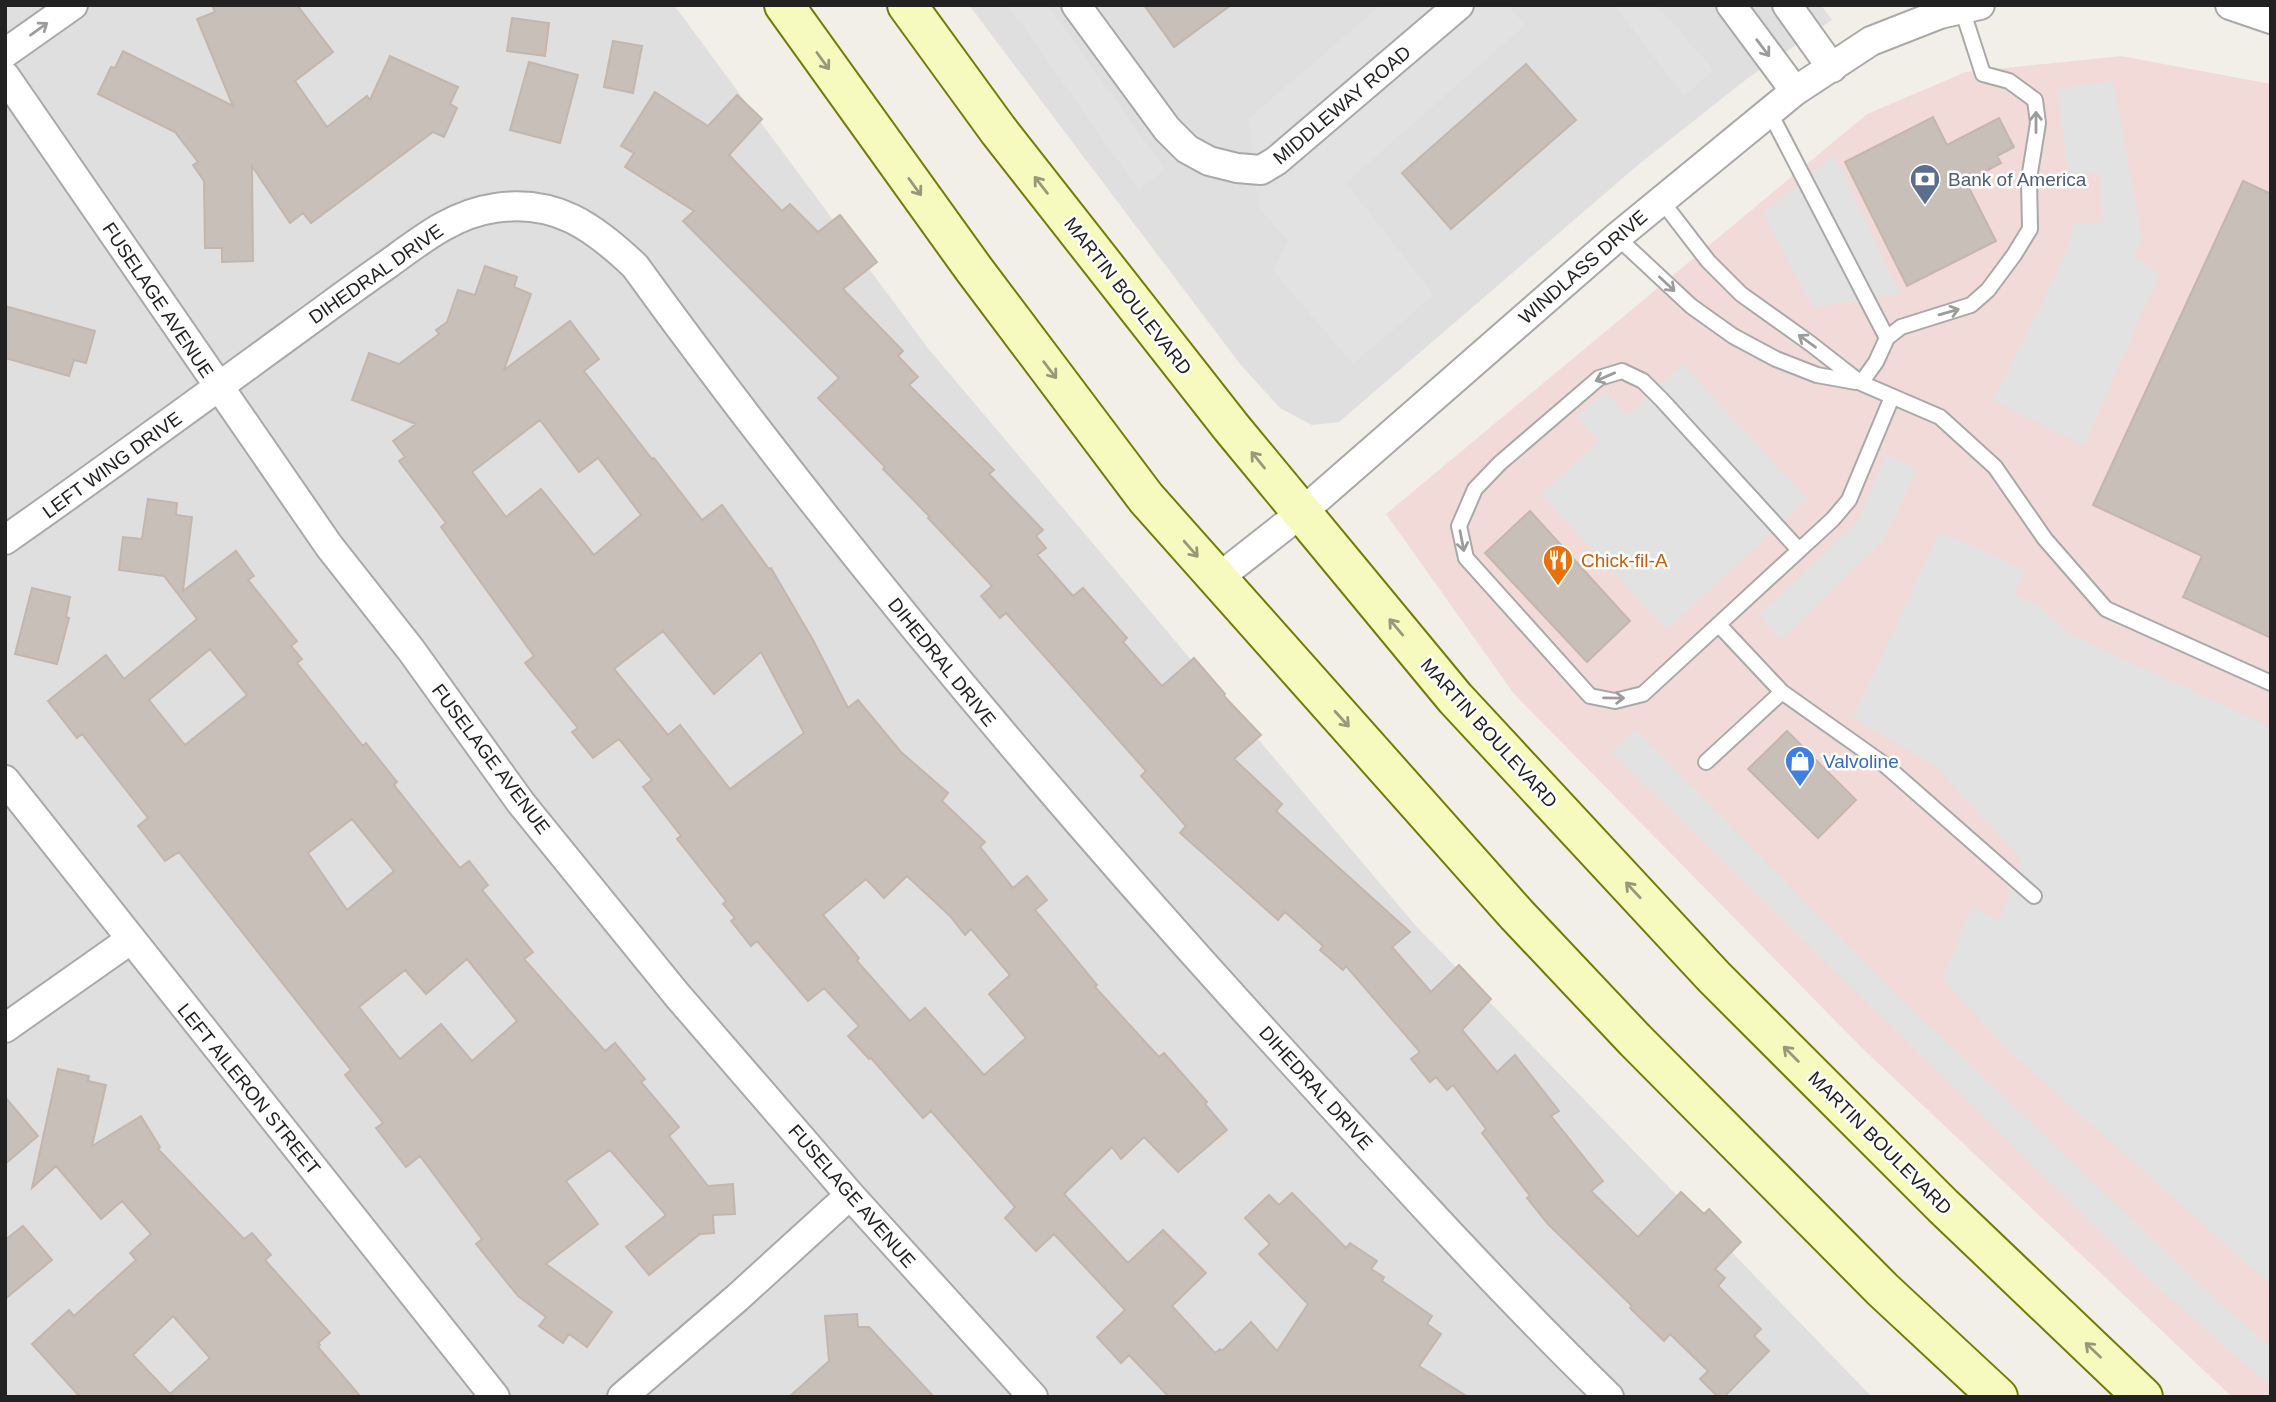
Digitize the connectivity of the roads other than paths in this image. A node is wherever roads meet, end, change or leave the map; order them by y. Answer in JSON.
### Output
{"nodes":[{"id":1,"x":74,"y":5,"type":"edge"},
{"id":2,"x":784,"y":5,"type":"edge"},
{"id":3,"x":907,"y":5,"type":"edge"},
{"id":4,"x":1076,"y":5,"type":"edge"},
{"id":5,"x":1459,"y":5,"type":"edge"},
{"id":6,"x":1731,"y":5,"type":"edge"},
{"id":7,"x":1787,"y":5,"type":"edge"},
{"id":8,"x":2230,"y":5,"type":"edge"},
{"id":9,"x":1971,"y":7,"type":"edge"},
{"id":10,"x":2271,"y":19,"type":"edge"},
{"id":11,"x":5,"y":53,"type":"edge"},
{"id":12,"x":1832,"y":68,"type":"junction"},
{"id":13,"x":5,"y":76,"type":"edge"},
{"id":14,"x":1795,"y":91,"type":"junction"},
{"id":15,"x":1769,"y":111,"type":"junction"},
{"id":16,"x":1661,"y":200,"type":"junction"},
{"id":17,"x":1617,"y":237,"type":"junction"},
{"id":18,"x":1887,"y":338,"type":"junction"},
{"id":19,"x":1861,"y":383,"type":"junction"},
{"id":20,"x":218,"y":387,"type":"junction"},
{"id":21,"x":1892,"y":397,"type":"junction"},
{"id":22,"x":1301,"y":513,"type":"junction"},
{"id":23,"x":5,"y":541,"type":"edge"},
{"id":24,"x":1799,"y":550,"type":"junction"},
{"id":25,"x":1217,"y":579,"type":"junction"},
{"id":26,"x":1719,"y":625,"type":"junction"},
{"id":27,"x":2271,"y":683,"type":"edge"},
{"id":28,"x":1782,"y":692,"type":"junction"},
{"id":29,"x":1706,"y":762,"type":"dead end"},
{"id":30,"x":5,"y":780,"type":"edge"},
{"id":31,"x":2034,"y":896,"type":"dead end"},
{"id":32,"x":130,"y":940,"type":"junction"},
{"id":33,"x":5,"y":1028,"type":"edge"},
{"id":34,"x":850,"y":1195,"type":"junction"},
{"id":35,"x":495,"y":1397,"type":"edge"},
{"id":36,"x":622,"y":1397,"type":"edge"},
{"id":37,"x":1033,"y":1397,"type":"edge"},
{"id":38,"x":1609,"y":1397,"type":"edge"},
{"id":39,"x":1998,"y":1397,"type":"edge"},
{"id":40,"x":2143,"y":1397,"type":"edge"}],
"edges":[{"from":11,"to":1,"type":"street","one_way":true},
{"from":2,"to":25,"type":"main road","one_way":true},
{"from":22,"to":3,"type":"main road","name":"MARTIN BOULEVARD","one_way":true},
{"from":4,"to":5,"type":"street","name":"MIDDLEWAY ROAD"},
{"from":6,"to":14,"type":"street","one_way":true},
{"from":7,"to":12,"type":"street"},
{"from":8,"to":10,"type":"street"},
{"from":9,"to":12,"type":"street","name":"WINDLASS DRIVE"},
{"from":18,"to":9,"type":"lane","one_way":true},
{"from":12,"to":14,"type":"street","name":"WINDLASS DRIVE"},
{"from":13,"to":20,"type":"street","name":"FUSELAGE AVENUE"},
{"from":14,"to":15,"type":"street","name":"WINDLASS DRIVE"},
{"from":15,"to":16,"type":"street","name":"WINDLASS DRIVE"},
{"from":15,"to":18,"type":"lane"},
{"from":16,"to":17,"type":"street","name":"WINDLASS DRIVE"},
{"from":19,"to":16,"type":"lane","one_way":true},
{"from":17,"to":19,"type":"lane","one_way":true},
{"from":17,"to":22,"type":"street","name":"WINDLASS DRIVE"},
{"from":18,"to":19,"type":"lane"},
{"from":19,"to":21,"type":"lane"},
{"from":20,"to":23,"type":"street","name":"LEFT WING DRIVE"},
{"from":20,"to":34,"type":"street","name":"FUSELAGE AVENUE"},
{"from":20,"to":38,"type":"street","name":"DIHEDRAL DRIVE"},
{"from":21,"to":24,"type":"lane"},
{"from":21,"to":27,"type":"lane"},
{"from":22,"to":25,"type":"street","name":"WINDLASS DRIVE"},
{"from":40,"to":22,"type":"main road","name":"MARTIN BOULEVARD","one_way":true},
{"from":24,"to":26,"type":"lane"},
{"from":24,"to":26,"type":"lane","one_way":true},
{"from":25,"to":39,"type":"main road","one_way":true},
{"from":26,"to":28,"type":"lane"},
{"from":28,"to":29,"type":"lane"},
{"from":28,"to":31,"type":"lane"},
{"from":30,"to":32,"type":"street","name":"LEFT AILERON STREET"},
{"from":32,"to":33,"type":"street"},
{"from":32,"to":35,"type":"street","name":"LEFT AILERON STREET"},
{"from":34,"to":36,"type":"street"},
{"from":34,"to":37,"type":"street","name":"FUSELAGE AVENUE"}]}
